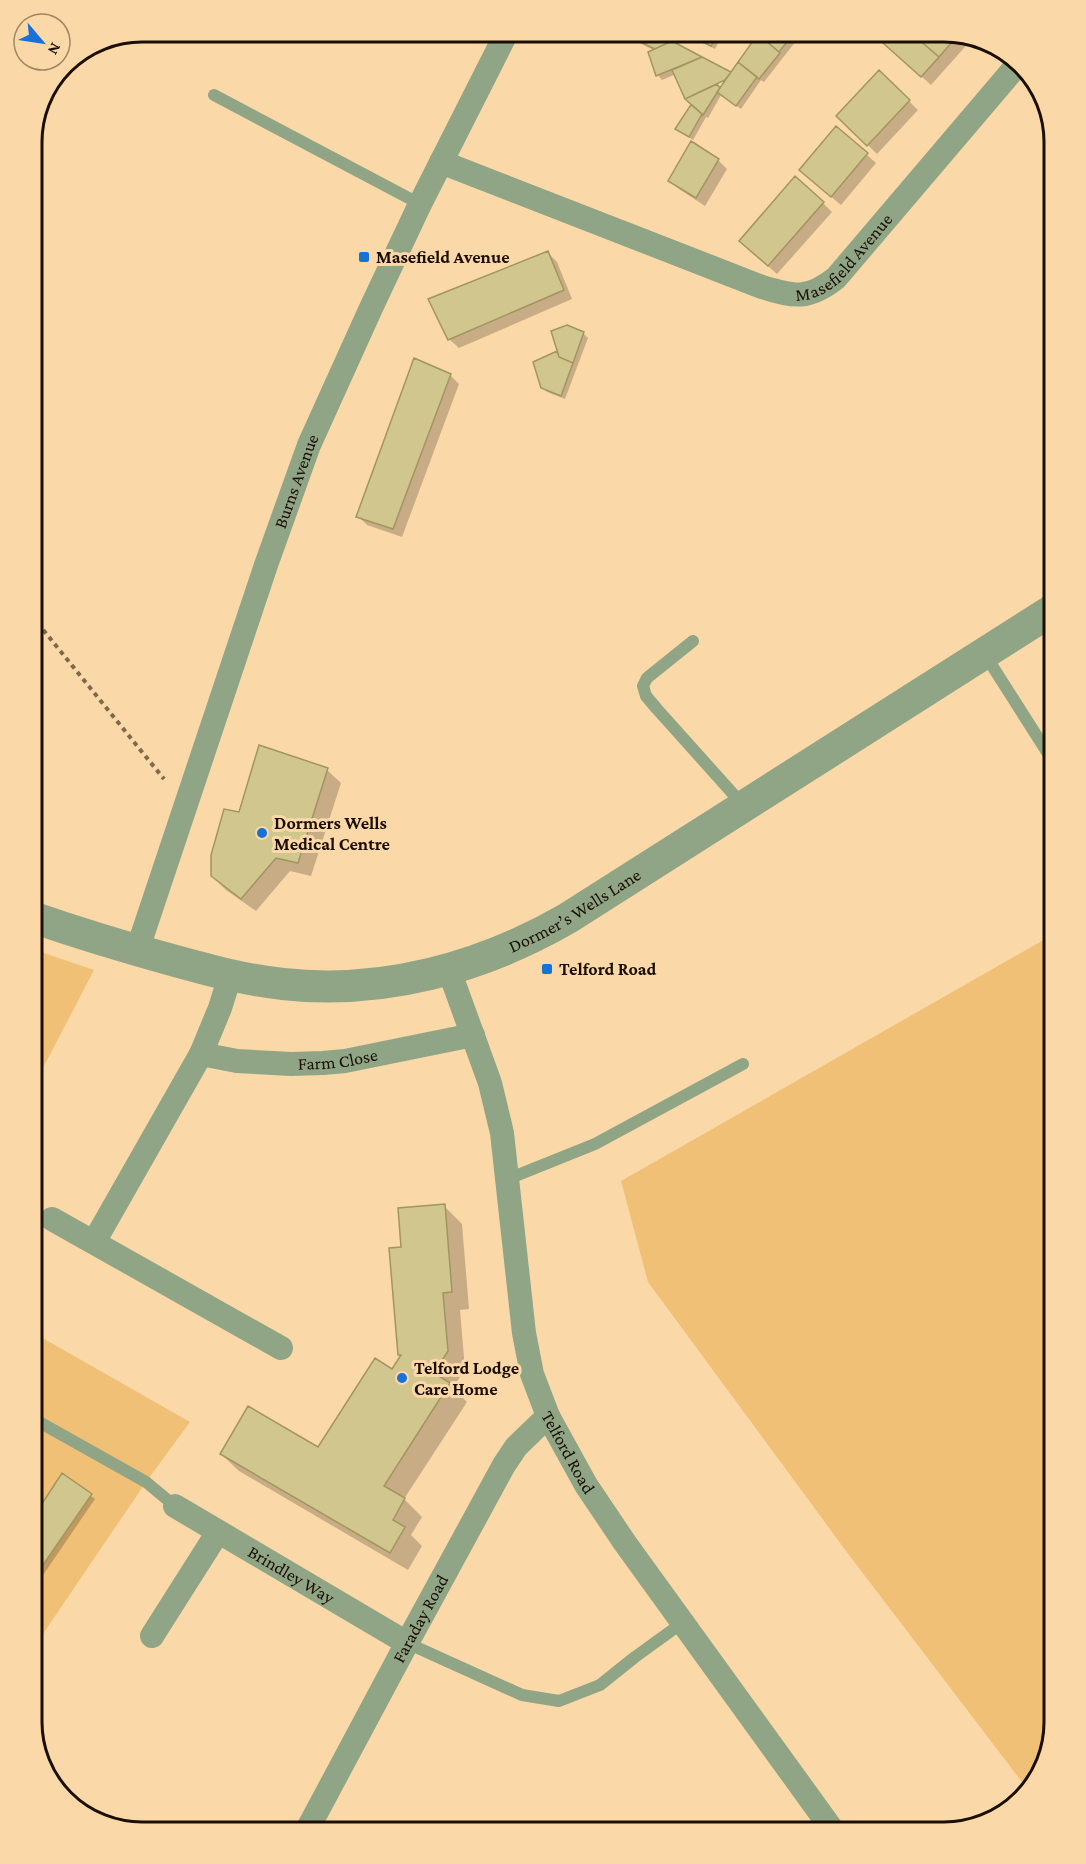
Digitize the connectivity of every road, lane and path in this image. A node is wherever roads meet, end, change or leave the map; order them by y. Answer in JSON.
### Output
{"nodes":[{"id":1,"x":502,"y":42,"type":"edge"},
{"id":2,"x":1013,"y":70,"type":"edge"},
{"id":3,"x":214,"y":95,"type":"dead end"},
{"id":4,"x":441,"y":162,"type":"junction"},
{"id":5,"x":420,"y":204,"type":"junction"},
{"id":6,"x":1044,"y":615,"type":"edge"},
{"id":7,"x":42,"y":628,"type":"edge"},
{"id":8,"x":693,"y":641,"type":"dead end"},
{"id":9,"x":984,"y":653,"type":"junction"},
{"id":10,"x":1044,"y":747,"type":"edge"},
{"id":11,"x":165,"y":781,"type":"dead end"},
{"id":12,"x":744,"y":805,"type":"junction"},
{"id":13,"x":42,"y":920,"type":"edge"},
{"id":14,"x":137,"y":951,"type":"junction"},
{"id":15,"x":449,"y":970,"type":"junction"},
{"id":16,"x":230,"y":976,"type":"junction"},
{"id":17,"x":473,"y":1035,"type":"junction"},
{"id":18,"x":201,"y":1054,"type":"junction"},
{"id":19,"x":743,"y":1064,"type":"dead end"},
{"id":20,"x":508,"y":1179,"type":"junction"},
{"id":21,"x":52,"y":1219,"type":"dead end"},
{"id":22,"x":94,"y":1242,"type":"junction"},
{"id":23,"x":281,"y":1348,"type":"dead end"},
{"id":24,"x":548,"y":1416,"type":"junction"},
{"id":25,"x":42,"y":1424,"type":"edge"},
{"id":26,"x":175,"y":1506,"type":"joint"},
{"id":27,"x":218,"y":1532,"type":"junction"},
{"id":28,"x":682,"y":1623,"type":"junction"},
{"id":29,"x":152,"y":1636,"type":"dead end"},
{"id":30,"x":406,"y":1643,"type":"junction"},
{"id":31,"x":311,"y":1822,"type":"edge"},
{"id":32,"x":827,"y":1822,"type":"edge"}],
"edges":[{"from":1,"to":4,"type":"street","name":"Burns Avenue"},
{"from":2,"to":4,"type":"street","name":"Masefield Avenue"},
{"from":3,"to":5,"type":"lane"},
{"from":4,"to":5,"type":"street","name":"Burns Avenue"},
{"from":5,"to":14,"type":"street","name":"Burns Avenue"},
{"from":6,"to":9,"type":"street","name":"Dormer’s Wells Lane"},
{"from":7,"to":11,"type":"path"},
{"from":8,"to":12,"type":"lane"},
{"from":9,"to":10,"type":"lane"},
{"from":9,"to":12,"type":"street","name":"Dormer’s Wells Lane"},
{"from":12,"to":15,"type":"street","name":"Dormer’s Wells Lane"},
{"from":13,"to":14,"type":"street","name":"Dormer’s Wells Lane"},
{"from":14,"to":16,"type":"street","name":"Dormer’s Wells Lane"},
{"from":15,"to":16,"type":"street","name":"Dormer’s Wells Lane"},
{"from":15,"to":17,"type":"street","name":"Telford Road"},
{"from":16,"to":18,"type":"street"},
{"from":17,"to":18,"type":"street","name":"Farm Close"},
{"from":17,"to":20,"type":"street","name":"Telford Road"},
{"from":18,"to":22,"type":"street"},
{"from":19,"to":20,"type":"lane"},
{"from":20,"to":24,"type":"street","name":"Telford Road"},
{"from":21,"to":22,"type":"street"},
{"from":22,"to":23,"type":"street"},
{"from":24,"to":28,"type":"street","name":"Telford Road"},
{"from":24,"to":30,"type":"street","name":"Faraday Road"},
{"from":25,"to":26,"type":"lane"},
{"from":26,"to":27,"type":"street","name":"Brindley Way"},
{"from":27,"to":29,"type":"street"},
{"from":27,"to":30,"type":"street","name":"Brindley Way"},
{"from":28,"to":30,"type":"lane"},
{"from":28,"to":32,"type":"street","name":"Telford Road"},
{"from":30,"to":31,"type":"street","name":"Faraday Road"}]}
